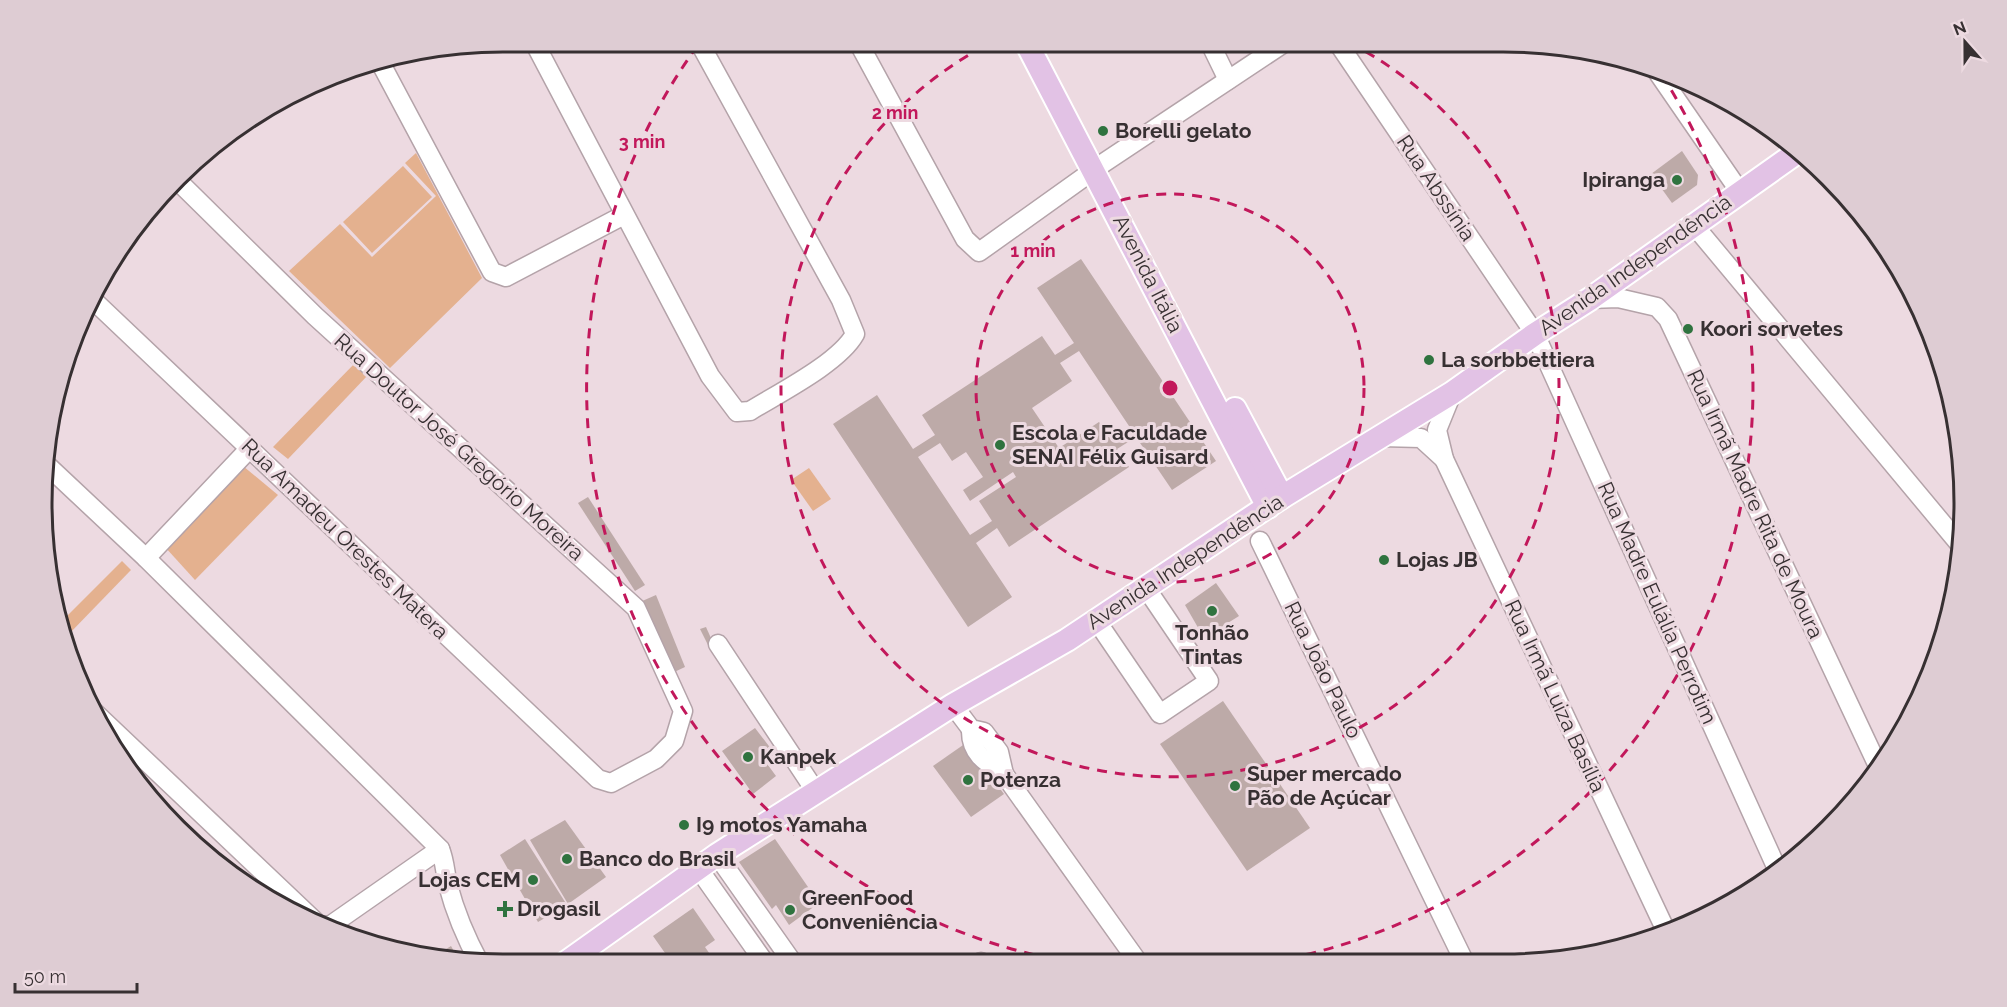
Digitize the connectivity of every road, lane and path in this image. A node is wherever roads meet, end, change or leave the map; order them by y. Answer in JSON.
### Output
{"nodes":[{"id":1,"x":539,"y":52,"type":"edge"},
{"id":2,"x":705,"y":52,"type":"edge"},
{"id":3,"x":863,"y":52,"type":"edge"},
{"id":4,"x":1032,"y":52,"type":"edge"},
{"id":5,"x":1046,"y":52,"type":"edge"},
{"id":6,"x":1214,"y":52,"type":"edge"},
{"id":7,"x":1270,"y":52,"type":"edge"},
{"id":8,"x":1344,"y":52,"type":"edge"},
{"id":9,"x":384,"y":69,"type":"edge"},
{"id":10,"x":1228,"y":80,"type":"junction"},
{"id":11,"x":1665,"y":83,"type":"edge"},
{"id":12,"x":1791,"y":156,"type":"edge"},
{"id":13,"x":1099,"y":166,"type":"junction"},
{"id":14,"x":184,"y":186,"type":"edge"},
{"id":15,"x":1740,"y":192,"type":"junction"},
{"id":16,"x":624,"y":215,"type":"junction"},
{"id":17,"x":1693,"y":224,"type":"junction"},
{"id":18,"x":1590,"y":298,"type":"junction"},
{"id":19,"x":98,"y":305,"type":"edge"},
{"id":20,"x":1535,"y":334,"type":"junction"},
{"id":21,"x":1452,"y":393,"type":"junction"},
{"id":22,"x":1381,"y":437,"type":"junction"},
{"id":23,"x":250,"y":448,"type":"junction"},
{"id":24,"x":1444,"y":459,"type":"junction"},
{"id":25,"x":53,"y":471,"type":"edge"},
{"id":26,"x":1275,"y":502,"type":"junction"},
{"id":27,"x":1954,"y":536,"type":"edge"},
{"id":28,"x":1260,"y":541,"type":"dead end"},
{"id":29,"x":146,"y":558,"type":"junction"},
{"id":30,"x":1146,"y":588,"type":"junction"},
{"id":31,"x":1096,"y":620,"type":"junction"},
{"id":32,"x":718,"y":644,"type":"dead end"},
{"id":33,"x":953,"y":705,"type":"junction"},
{"id":34,"x":114,"y":731,"type":"edge"},
{"id":35,"x":1875,"y":759,"type":"edge"},
{"id":36,"x":598,"y":779,"type":"joint"},
{"id":37,"x":816,"y":792,"type":"junction"},
{"id":38,"x":440,"y":849,"type":"junction"},
{"id":39,"x":717,"y":855,"type":"junction"},
{"id":40,"x":1775,"y":863,"type":"edge"},
{"id":41,"x":698,"y":868,"type":"junction"},
{"id":42,"x":299,"y":905,"type":"edge"},
{"id":43,"x":336,"y":922,"type":"edge"},
{"id":44,"x":1662,"y":925,"type":"edge"},
{"id":45,"x":777,"y":938,"type":"junction"},
{"id":46,"x":475,"y":954,"type":"edge"},
{"id":47,"x":578,"y":954,"type":"edge"},
{"id":48,"x":758,"y":954,"type":"edge"},
{"id":49,"x":764,"y":954,"type":"edge"},
{"id":50,"x":787,"y":954,"type":"edge"},
{"id":51,"x":1132,"y":954,"type":"edge"},
{"id":52,"x":1461,"y":954,"type":"edge"}],
"edges":[{"from":1,"to":16,"type":"street"},
{"from":2,"to":16,"type":"street"},
{"from":3,"to":13,"type":"street"},
{"from":4,"to":13,"type":"main road","name":"Avenida Itália"},
{"from":5,"to":13,"type":"main road","name":"Avenida Itália"},
{"from":6,"to":10,"type":"street"},
{"from":7,"to":10,"type":"street"},
{"from":8,"to":20,"type":"street","name":"Rua Abssínia"},
{"from":9,"to":16,"type":"street"},
{"from":10,"to":13,"type":"street"},
{"from":11,"to":15,"type":"street"},
{"from":12,"to":15,"type":"main road","name":"Avenida Independência"},
{"from":13,"to":26,"type":"main road","name":"Avenida Itália"},
{"from":14,"to":36,"type":"street","name":"Rua Doutor José Gregório Moreira"},
{"from":15,"to":17,"type":"main road","name":"Avenida Independência"},
{"from":17,"to":18,"type":"main road","name":"Avenida Independência"},
{"from":17,"to":27,"type":"street"},
{"from":18,"to":20,"type":"main road","name":"Avenida Independência"},
{"from":18,"to":35,"type":"street","name":"Rua Irmã Madre Rita de Moura"},
{"from":19,"to":23,"type":"street","name":"Rua Amadeu Orestes Matera"},
{"from":20,"to":21,"type":"main road","name":"Avenida Independência"},
{"from":20,"to":40,"type":"street","name":"Rua Madre Eulália Perrotim"},
{"from":21,"to":22,"type":"main road","name":"Avenida Independência"},
{"from":21,"to":24,"type":"street","name":"Rua Irmã Luiza Basília"},
{"from":22,"to":24,"type":"street","name":"Rua Irmã Luiza Basília"},
{"from":22,"to":26,"type":"main road","name":"Avenida Independência"},
{"from":23,"to":29,"type":"street"},
{"from":23,"to":36,"type":"street","name":"Rua Amadeu Orestes Matera"},
{"from":24,"to":44,"type":"street","name":"Rua Irmã Luiza Basília"},
{"from":25,"to":29,"type":"street"},
{"from":26,"to":30,"type":"main road","name":"Avenida Independência"},
{"from":28,"to":52,"type":"street","name":"Rua João Paulo"},
{"from":29,"to":38,"type":"street"},
{"from":30,"to":31,"type":"main road","name":"Avenida Independência"},
{"from":30,"to":31,"type":"street"},
{"from":31,"to":33,"type":"main road","name":"Avenida Independência"},
{"from":32,"to":37,"type":"street"},
{"from":33,"to":37,"type":"main road","name":"Avenida Independência"},
{"from":33,"to":51,"type":"street"},
{"from":34,"to":42,"type":"street"},
{"from":37,"to":39,"type":"main road","name":"Avenida Independência"},
{"from":38,"to":43,"type":"street"},
{"from":38,"to":46,"type":"street"},
{"from":39,"to":41,"type":"main road","name":"Avenida Independência"},
{"from":39,"to":45,"type":"street"},
{"from":41,"to":47,"type":"main road","name":"Avenida Independência"},
{"from":41,"to":48,"type":"street"},
{"from":45,"to":49,"type":"street"},
{"from":45,"to":50,"type":"street"}]}
